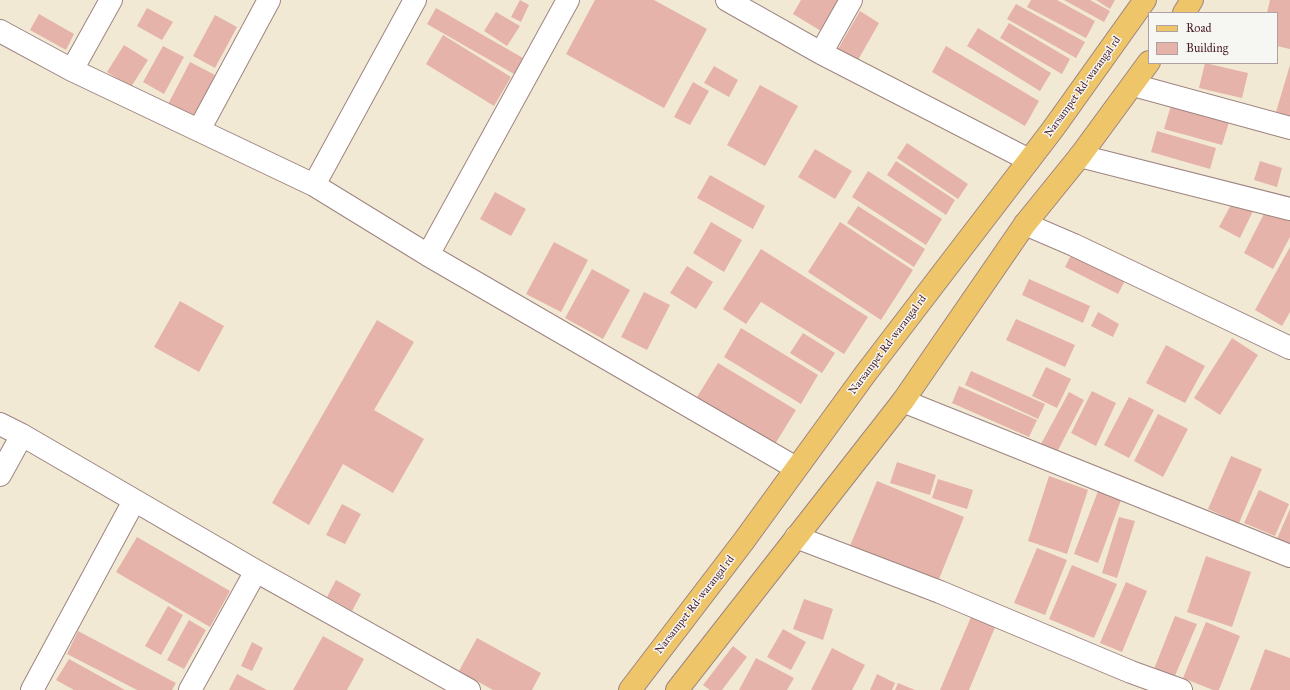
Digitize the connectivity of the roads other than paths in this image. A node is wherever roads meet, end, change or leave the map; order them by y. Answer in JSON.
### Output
{"nodes":[{"id":1,"x":111,"y":0,"type":"edge"},
{"id":2,"x":269,"y":0,"type":"edge"},
{"id":3,"x":415,"y":0,"type":"edge"},
{"id":4,"x":568,"y":0,"type":"edge"},
{"id":5,"x":728,"y":0,"type":"edge"},
{"id":6,"x":851,"y":0,"type":"edge"},
{"id":7,"x":1145,"y":0,"type":"edge"},
{"id":8,"x":1192,"y":0,"type":"edge"},
{"id":9,"x":1185,"y":12,"type":"edge"},
{"id":10,"x":0,"y":31,"type":"edge"},
{"id":11,"x":821,"y":53,"type":"junction"},
{"id":12,"x":1148,"y":63,"type":"edge"},
{"id":13,"x":72,"y":70,"type":"junction"},
{"id":14,"x":1133,"y":85,"type":"junction"},
{"id":15,"x":1290,"y":128,"type":"edge"},
{"id":16,"x":200,"y":130,"type":"junction"},
{"id":17,"x":1080,"y":156,"type":"junction"},
{"id":18,"x":1030,"y":160,"type":"junction"},
{"id":19,"x":314,"y":185,"type":"junction"},
{"id":20,"x":1290,"y":209,"type":"edge"},
{"id":21,"x":1025,"y":224,"type":"junction"},
{"id":22,"x":428,"y":255,"type":"junction"},
{"id":23,"x":1290,"y":348,"type":"edge"},
{"id":24,"x":903,"y":401,"type":"junction"},
{"id":25,"x":0,"y":424,"type":"edge"},
{"id":26,"x":22,"y":435,"type":"junction"},
{"id":27,"x":796,"y":468,"type":"junction"},
{"id":28,"x":0,"y":475,"type":"edge"},
{"id":29,"x":134,"y":501,"type":"junction"},
{"id":30,"x":796,"y":537,"type":"junction"},
{"id":31,"x":1290,"y":556,"type":"edge"},
{"id":32,"x":256,"y":571,"type":"junction"},
{"id":33,"x":683,"y":689,"type":"edge"},
{"id":34,"x":32,"y":690,"type":"edge"},
{"id":35,"x":190,"y":690,"type":"edge"},
{"id":36,"x":469,"y":690,"type":"edge"},
{"id":37,"x":630,"y":690,"type":"edge"},
{"id":38,"x":1181,"y":690,"type":"edge"}],
"edges":[{"from":1,"to":13,"type":"street"},
{"from":2,"to":16,"type":"street"},
{"from":3,"to":19,"type":"street"},
{"from":4,"to":22,"type":"street"},
{"from":5,"to":11,"type":"street"},
{"from":6,"to":11,"type":"street"},
{"from":7,"to":18,"type":"main road","name":"Narsampet Rd-warangal rd"},
{"from":8,"to":9,"type":"main road"},
{"from":10,"to":13,"type":"street"},
{"from":11,"to":18,"type":"street"},
{"from":12,"to":14,"type":"main road"},
{"from":13,"to":16,"type":"street"},
{"from":14,"to":15,"type":"street"},
{"from":14,"to":17,"type":"main road"},
{"from":16,"to":19,"type":"street"},
{"from":17,"to":20,"type":"street"},
{"from":17,"to":21,"type":"main road"},
{"from":18,"to":27,"type":"main road","name":"Narsampet Rd-warangal rd"},
{"from":19,"to":22,"type":"street"},
{"from":21,"to":23,"type":"street"},
{"from":21,"to":24,"type":"main road"},
{"from":22,"to":27,"type":"street"},
{"from":24,"to":30,"type":"main road"},
{"from":24,"to":31,"type":"street"},
{"from":25,"to":26,"type":"street"},
{"from":26,"to":28,"type":"street"},
{"from":26,"to":29,"type":"street"},
{"from":27,"to":37,"type":"main road","name":"Narsampet Rd-warangal rd"},
{"from":29,"to":32,"type":"street"},
{"from":29,"to":34,"type":"street"},
{"from":30,"to":33,"type":"main road"},
{"from":30,"to":38,"type":"street"},
{"from":32,"to":35,"type":"street"},
{"from":32,"to":36,"type":"street"}]}
